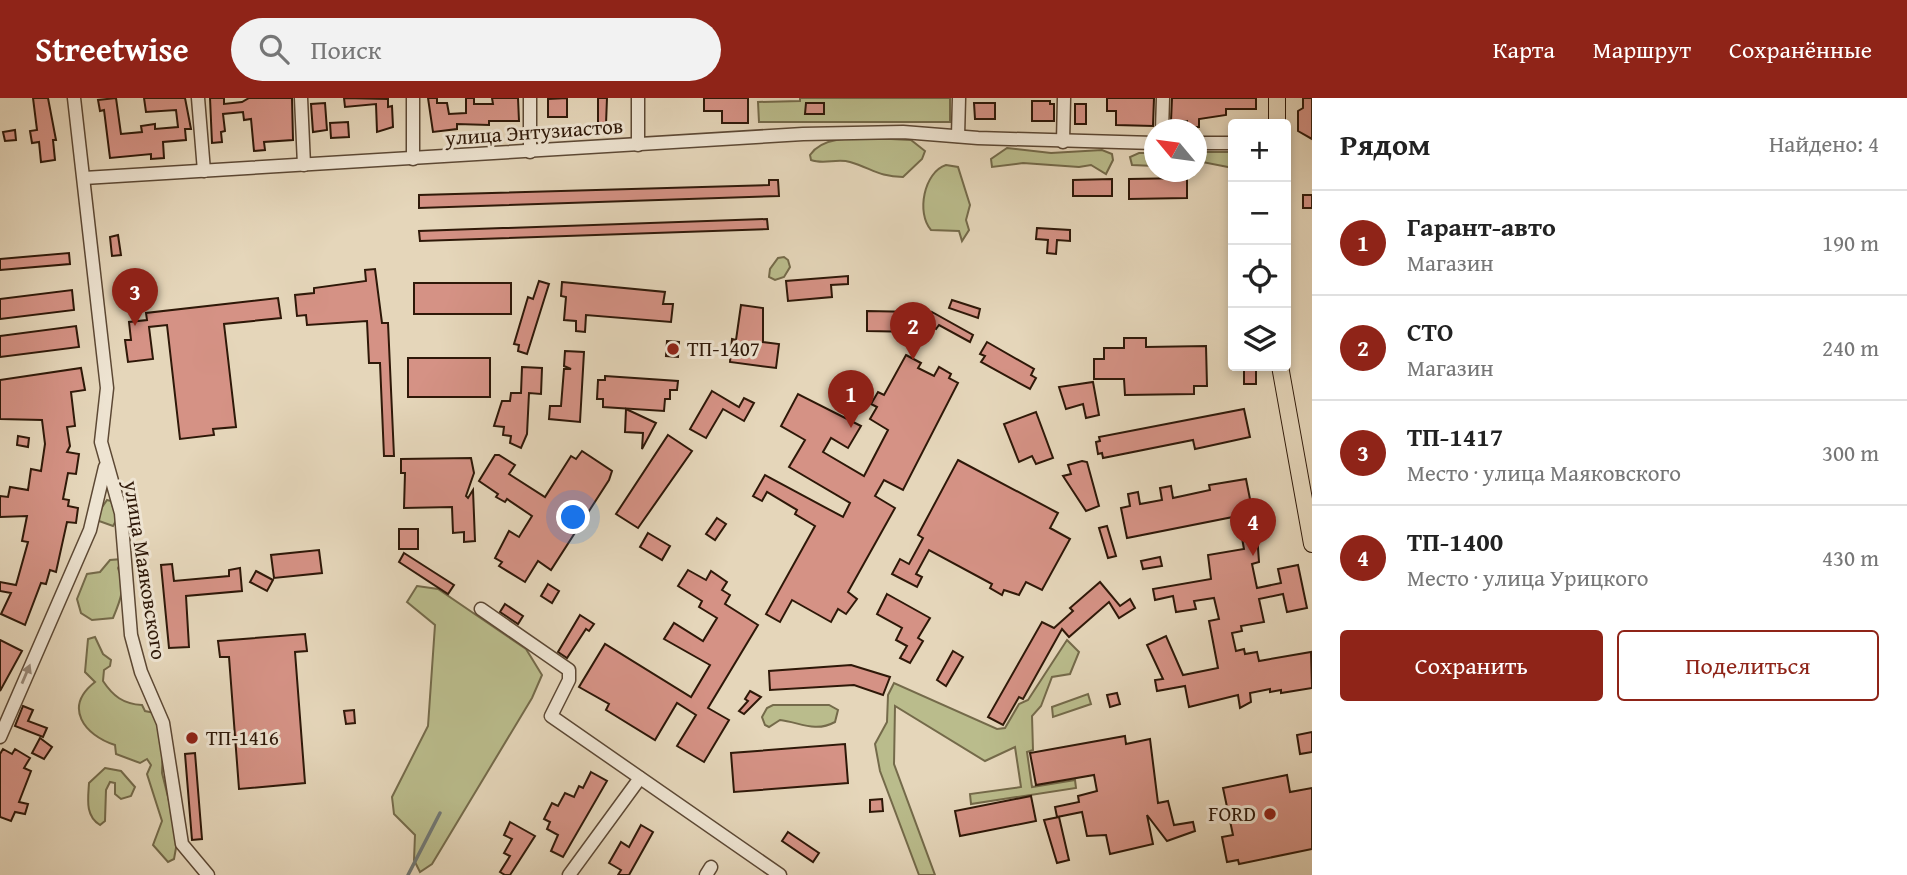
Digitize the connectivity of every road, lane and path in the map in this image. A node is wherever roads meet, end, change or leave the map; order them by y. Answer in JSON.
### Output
{"nodes":[{"id":1,"x":74,"y":98,"type":"edge"},
{"id":2,"x":198,"y":98,"type":"edge"},
{"id":3,"x":301,"y":98,"type":"edge"},
{"id":4,"x":413,"y":98,"type":"edge"},
{"id":5,"x":530,"y":98,"type":"edge"},
{"id":6,"x":638,"y":98,"type":"edge"},
{"id":7,"x":959,"y":98,"type":"edge"},
{"id":8,"x":1063,"y":98,"type":"edge"},
{"id":9,"x":1163,"y":98,"type":"edge"},
{"id":10,"x":1277,"y":98,"type":"edge"},
{"id":11,"x":1162,"y":119,"type":"edge"},
{"id":12,"x":1277,"y":119,"type":"edge"},
{"id":13,"x":958,"y":136,"type":"junction"},
{"id":14,"x":1063,"y":142,"type":"junction"},
{"id":15,"x":1144,"y":143,"type":"edge"},
{"id":16,"x":1207,"y":143,"type":"edge"},
{"id":17,"x":1228,"y":143,"type":"edge"},
{"id":18,"x":638,"y":145,"type":"junction"},
{"id":19,"x":530,"y":152,"type":"junction"},
{"id":20,"x":414,"y":159,"type":"junction"},
{"id":21,"x":304,"y":166,"type":"junction"},
{"id":22,"x":204,"y":171,"type":"junction"},
{"id":23,"x":84,"y":178,"type":"junction"},
{"id":24,"x":1281,"y":371,"type":"edge"},
{"id":25,"x":106,"y":459,"type":"junction"},
{"id":26,"x":1312,"y":544,"type":"edge"},
{"id":27,"x":481,"y":609,"type":"dead end"},
{"id":28,"x":0,"y":737,"type":"edge"},
{"id":29,"x":640,"y":778,"type":"junction"},
{"id":30,"x":208,"y":875,"type":"edge"},
{"id":31,"x":569,"y":875,"type":"edge"},
{"id":32,"x":780,"y":875,"type":"edge"}],
"edges":[{"from":1,"to":23,"type":"street","name":"улица Маяковского"},
{"from":2,"to":22,"type":"street"},
{"from":3,"to":21,"type":"street"},
{"from":4,"to":20,"type":"street"},
{"from":5,"to":19,"type":"street"},
{"from":6,"to":18,"type":"street"},
{"from":7,"to":13,"type":"street"},
{"from":8,"to":14,"type":"street"},
{"from":9,"to":11,"type":"street"},
{"from":10,"to":12,"type":"main road"},
{"from":13,"to":14,"type":"street","name":"улица Энтузиастов"},
{"from":13,"to":18,"type":"street","name":"улица Энтузиастов"},
{"from":14,"to":15,"type":"street","name":"улица Энтузиастов"},
{"from":16,"to":17,"type":"street"},
{"from":18,"to":19,"type":"street","name":"улица Энтузиастов"},
{"from":19,"to":20,"type":"street","name":"улица Энтузиастов"},
{"from":20,"to":21,"type":"street","name":"улица Энтузиастов"},
{"from":21,"to":22,"type":"street","name":"улица Энтузиастов"},
{"from":22,"to":23,"type":"street","name":"улица Энтузиастов"},
{"from":23,"to":25,"type":"street","name":"улица Маяковского"},
{"from":24,"to":26,"type":"main road"},
{"from":28,"to":25,"type":"street","one_way":true},
{"from":25,"to":30,"type":"street","name":"улица Маяковского"},
{"from":27,"to":29,"type":"street"},
{"from":29,"to":31,"type":"street"},
{"from":29,"to":32,"type":"street"}]}
